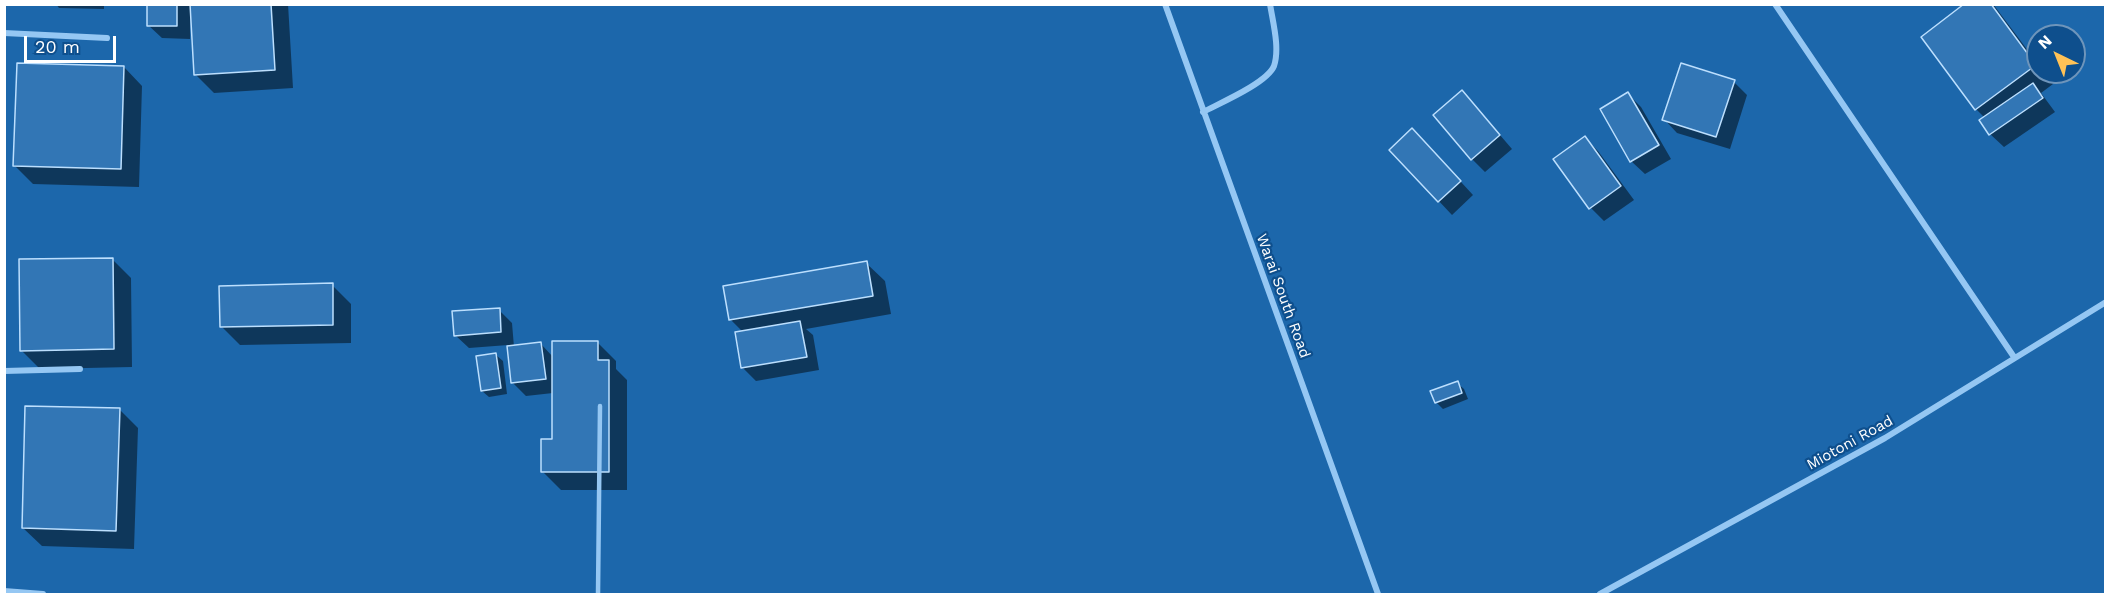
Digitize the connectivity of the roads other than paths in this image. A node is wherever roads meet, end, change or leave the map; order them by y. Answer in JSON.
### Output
{"nodes":[{"id":1,"x":1165,"y":4,"type":"edge"},
{"id":2,"x":1270,"y":4,"type":"edge"},
{"id":3,"x":1775,"y":4,"type":"edge"},
{"id":4,"x":4,"y":33,"type":"edge"},
{"id":5,"x":106,"y":38,"type":"dead end"},
{"id":6,"x":1203,"y":112,"type":"junction"},
{"id":7,"x":2106,"y":302,"type":"edge"},
{"id":8,"x":2014,"y":357,"type":"junction"},
{"id":9,"x":80,"y":369,"type":"dead end"},
{"id":10,"x":4,"y":371,"type":"edge"},
{"id":11,"x":600,"y":405,"type":"dead end"},
{"id":12,"x":4,"y":591,"type":"edge"},
{"id":13,"x":43,"y":594,"type":"edge"},
{"id":14,"x":598,"y":594,"type":"edge"},
{"id":15,"x":1378,"y":594,"type":"edge"},
{"id":16,"x":1600,"y":594,"type":"edge"}],
"edges":[{"from":1,"to":6,"type":"street","name":"Warai South Road"},
{"from":2,"to":6,"type":"street"},
{"from":3,"to":8,"type":"street"},
{"from":4,"to":5,"type":"street"},
{"from":6,"to":15,"type":"street","name":"Warai South Road"},
{"from":7,"to":8,"type":"street","name":"Miotoni Road"},
{"from":8,"to":16,"type":"street","name":"Miotoni Road"},
{"from":9,"to":10,"type":"street"},
{"from":11,"to":14,"type":"lane"},
{"from":12,"to":13,"type":"street"}]}
